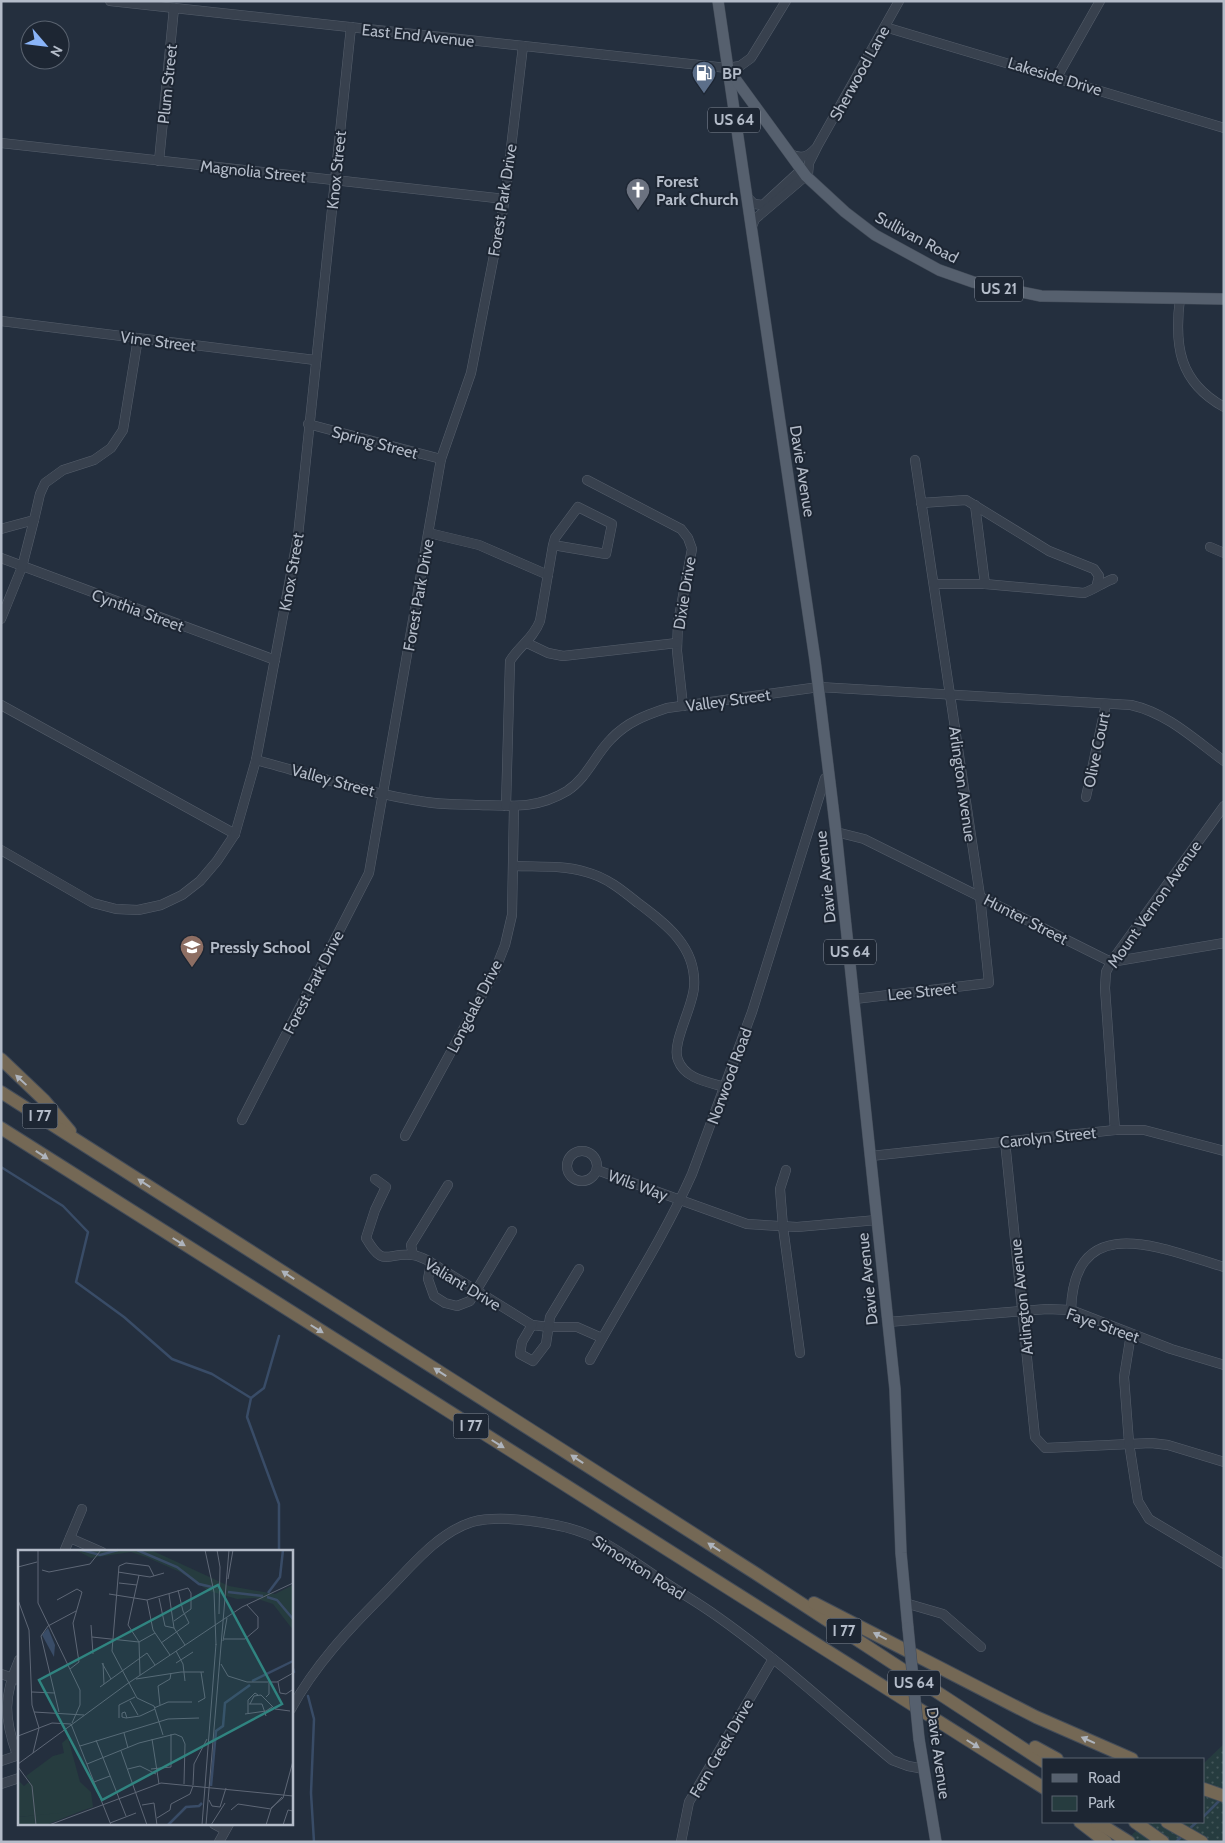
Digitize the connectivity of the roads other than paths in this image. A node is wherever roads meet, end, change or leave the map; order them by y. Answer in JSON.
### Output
{"nodes":[{"id":1,"x":110,"y":1,"type":"edge"},
{"id":2,"x":718,"y":1,"type":"edge"},
{"id":3,"x":786,"y":1,"type":"edge"},
{"id":4,"x":899,"y":1,"type":"edge"},
{"id":5,"x":1100,"y":1,"type":"edge"},
{"id":6,"x":174,"y":8,"type":"junction"},
{"id":7,"x":351,"y":27,"type":"junction"},
{"id":8,"x":885,"y":28,"type":"junction"},
{"id":9,"x":523,"y":46,"type":"junction"},
{"id":10,"x":727,"y":68,"type":"junction"},
{"id":11,"x":1057,"y":77,"type":"junction"},
{"id":12,"x":1224,"y":128,"type":"edge"},
{"id":13,"x":1,"y":143,"type":"edge"},
{"id":14,"x":818,"y":145,"type":"junction"},
{"id":15,"x":788,"y":153,"type":"junction"},
{"id":16,"x":159,"y":160,"type":"junction"},
{"id":17,"x":804,"y":173,"type":"junction"},
{"id":18,"x":335,"y":180,"type":"junction"},
{"id":19,"x":745,"y":193,"type":"junction"},
{"id":20,"x":505,"y":199,"type":"junction"},
{"id":21,"x":750,"y":231,"type":"junction"},
{"id":22,"x":1180,"y":298,"type":"junction"},
{"id":23,"x":1224,"y":300,"type":"edge"},
{"id":24,"x":1,"y":321,"type":"edge"},
{"id":25,"x":138,"y":338,"type":"junction"},
{"id":26,"x":315,"y":360,"type":"junction"},
{"id":27,"x":1224,"y":407,"type":"edge"},
{"id":28,"x":308,"y":424,"type":"junction"},
{"id":29,"x":442,"y":459,"type":"junction"},
{"id":30,"x":915,"y":460,"type":"dead end"},
{"id":31,"x":587,"y":480,"type":"dead end"},
{"id":32,"x":922,"y":502,"type":"junction"},
{"id":33,"x":975,"y":505,"type":"junction"},
{"id":34,"x":34,"y":520,"type":"junction"},
{"id":35,"x":1,"y":529,"type":"edge"},
{"id":36,"x":429,"y":533,"type":"junction"},
{"id":37,"x":553,"y":546,"type":"junction"},
{"id":38,"x":1210,"y":547,"type":"dead end"},
{"id":39,"x":1224,"y":553,"type":"edge"},
{"id":40,"x":1,"y":558,"type":"edge"},
{"id":41,"x":22,"y":567,"type":"junction"},
{"id":42,"x":548,"y":575,"type":"junction"},
{"id":43,"x":1113,"y":579,"type":"dead end"},
{"id":44,"x":934,"y":584,"type":"junction"},
{"id":45,"x":985,"y":584,"type":"junction"},
{"id":46,"x":1097,"y":584,"type":"junction"},
{"id":47,"x":1,"y":619,"type":"edge"},
{"id":48,"x":527,"y":643,"type":"junction"},
{"id":49,"x":677,"y":643,"type":"junction"},
{"id":50,"x":275,"y":660,"type":"junction"},
{"id":51,"x":819,"y":687,"type":"junction"},
{"id":52,"x":950,"y":693,"type":"junction"},
{"id":53,"x":1106,"y":704,"type":"junction"},
{"id":54,"x":1,"y":705,"type":"edge"},
{"id":55,"x":683,"y":706,"type":"junction"},
{"id":56,"x":256,"y":760,"type":"junction"},
{"id":57,"x":1224,"y":762,"type":"edge"},
{"id":58,"x":829,"y":777,"type":"junction"},
{"id":59,"x":384,"y":794,"type":"junction"},
{"id":60,"x":1086,"y":797,"type":"dead end"},
{"id":61,"x":510,"y":806,"type":"junction"},
{"id":62,"x":1224,"y":806,"type":"edge"},
{"id":63,"x":836,"y":832,"type":"junction"},
{"id":64,"x":235,"y":834,"type":"junction"},
{"id":65,"x":1,"y":850,"type":"edge"},
{"id":66,"x":514,"y":866,"type":"junction"},
{"id":67,"x":980,"y":896,"type":"junction"},
{"id":68,"x":1224,"y":943,"type":"edge"},
{"id":69,"x":1111,"y":962,"type":"junction"},
{"id":70,"x":989,"y":983,"type":"joint"},
{"id":71,"x":855,"y":999,"type":"junction"},
{"id":72,"x":1,"y":1059,"type":"edge"},
{"id":73,"x":725,"y":1087,"type":"junction"},
{"id":74,"x":1,"y":1092,"type":"edge"},
{"id":75,"x":242,"y":1120,"type":"dead end"},
{"id":76,"x":1,"y":1128,"type":"edge"},
{"id":77,"x":1115,"y":1130,"type":"junction"},
{"id":78,"x":405,"y":1136,"type":"dead end"},
{"id":79,"x":78,"y":1141,"type":"junction"},
{"id":80,"x":1005,"y":1142,"type":"junction"},
{"id":81,"x":1224,"y":1151,"type":"edge"},
{"id":82,"x":871,"y":1156,"type":"junction"},
{"id":83,"x":596,"y":1170,"type":"dead end"},
{"id":84,"x":786,"y":1170,"type":"dead end"},
{"id":85,"x":375,"y":1179,"type":"dead end"},
{"id":86,"x":448,"y":1185,"type":"dead end"},
{"id":87,"x":680,"y":1200,"type":"junction"},
{"id":88,"x":877,"y":1220,"type":"junction"},
{"id":89,"x":783,"y":1228,"type":"junction"},
{"id":90,"x":512,"y":1230,"type":"dead end"},
{"id":91,"x":413,"y":1255,"type":"junction"},
{"id":92,"x":431,"y":1263,"type":"junction"},
{"id":93,"x":1224,"y":1267,"type":"edge"},
{"id":94,"x":579,"y":1269,"type":"dead end"},
{"id":95,"x":476,"y":1291,"type":"junction"},
{"id":96,"x":1071,"y":1310,"type":"junction"},
{"id":97,"x":1022,"y":1311,"type":"junction"},
{"id":98,"x":888,"y":1322,"type":"junction"},
{"id":99,"x":532,"y":1325,"type":"junction"},
{"id":100,"x":549,"y":1327,"type":"junction"},
{"id":101,"x":1131,"y":1334,"type":"junction"},
{"id":102,"x":602,"y":1338,"type":"junction"},
{"id":103,"x":800,"y":1353,"type":"dead end"},
{"id":104,"x":590,"y":1360,"type":"dead end"},
{"id":105,"x":1224,"y":1365,"type":"edge"},
{"id":106,"x":1129,"y":1442,"type":"junction"},
{"id":107,"x":1224,"y":1462,"type":"edge"},
{"id":108,"x":82,"y":1509,"type":"dead end"},
{"id":109,"x":70,"y":1538,"type":"junction"},
{"id":110,"x":65,"y":1550,"type":"edge"},
{"id":111,"x":97,"y":1550,"type":"edge"},
{"id":112,"x":1224,"y":1564,"type":"edge"},
{"id":113,"x":755,"y":1573,"type":"junction"},
{"id":114,"x":905,"y":1603,"type":"junction"},
{"id":115,"x":981,"y":1647,"type":"dead end"},
{"id":116,"x":773,"y":1659,"type":"junction"},
{"id":117,"x":18,"y":1665,"type":"edge"},
{"id":118,"x":1,"y":1674,"type":"edge"},
{"id":119,"x":15,"y":1679,"type":"edge"},
{"id":120,"x":932,"y":1688,"type":"junction"},
{"id":121,"x":292,"y":1707,"type":"edge"},
{"id":122,"x":18,"y":1755,"type":"edge"},
{"id":123,"x":1055,"y":1758,"type":"edge"},
{"id":124,"x":1130,"y":1758,"type":"edge"},
{"id":125,"x":1,"y":1761,"type":"edge"},
{"id":126,"x":1042,"y":1761,"type":"edge"},
{"id":127,"x":1004,"y":1764,"type":"junction"},
{"id":128,"x":924,"y":1769,"type":"junction"},
{"id":129,"x":18,"y":1778,"type":"edge"},
{"id":130,"x":1,"y":1784,"type":"edge"},
{"id":131,"x":1042,"y":1787,"type":"edge"},
{"id":132,"x":1205,"y":1789,"type":"edge"},
{"id":133,"x":1042,"y":1792,"type":"edge"},
{"id":134,"x":1224,"y":1796,"type":"edge"},
{"id":135,"x":1081,"y":1823,"type":"edge"},
{"id":136,"x":1099,"y":1823,"type":"edge"},
{"id":137,"x":1137,"y":1823,"type":"edge"},
{"id":138,"x":1169,"y":1823,"type":"edge"},
{"id":139,"x":227,"y":1827,"type":"edge"},
{"id":140,"x":1127,"y":1840,"type":"edge"},
{"id":141,"x":219,"y":1842,"type":"edge"},
{"id":142,"x":681,"y":1842,"type":"edge"},
{"id":143,"x":936,"y":1842,"type":"edge"},
{"id":144,"x":1106,"y":1842,"type":"edge"},
{"id":145,"x":1163,"y":1842,"type":"edge"},
{"id":146,"x":1202,"y":1842,"type":"edge"}],
"edges":[{"from":1,"to":6,"type":"street","name":"East End Avenue"},
{"from":2,"to":10,"type":"main road","name":"Davie Avenue","number":"US 21"},
{"from":3,"to":10,"type":"street"},
{"from":4,"to":8,"type":"street","name":"Sherwood Lane"},
{"from":5,"to":11,"type":"street"},
{"from":6,"to":7,"type":"street","name":"East End Avenue"},
{"from":6,"to":16,"type":"street","name":"Plum Street"},
{"from":7,"to":9,"type":"street","name":"East End Avenue"},
{"from":7,"to":18,"type":"street","name":"Knox Street"},
{"from":8,"to":11,"type":"street","name":"Lakeside Drive"},
{"from":8,"to":14,"type":"street","name":"Sherwood Lane"},
{"from":9,"to":10,"type":"street","name":"East End Avenue"},
{"from":9,"to":20,"type":"street","name":"Forest Park Drive"},
{"from":10,"to":15,"type":"main road","name":"Sullivan Road","number":"US 21"},
{"from":10,"to":19,"type":"main road","name":"Davie Avenue","number":"US 64"},
{"from":11,"to":12,"type":"street","name":"Lakeside Drive"},
{"from":13,"to":16,"type":"street","name":"Magnolia Street"},
{"from":14,"to":15,"type":"street"},
{"from":14,"to":17,"type":"street","name":"Sherwood Lane"},
{"from":15,"to":17,"type":"main road","name":"Sullivan Road","number":"US 21"},
{"from":16,"to":18,"type":"street","name":"Magnolia Street"},
{"from":17,"to":19,"type":"street","name":"Sherwood Lane"},
{"from":17,"to":21,"type":"street","name":"Sherwood Lane"},
{"from":17,"to":22,"type":"main road","name":"Sullivan Road","number":"US 21"},
{"from":18,"to":20,"type":"street","name":"Magnolia Street"},
{"from":18,"to":26,"type":"street","name":"Knox Street"},
{"from":19,"to":21,"type":"main road","name":"Davie Avenue","number":"US 64"},
{"from":20,"to":29,"type":"street","name":"Forest Park Drive"},
{"from":21,"to":51,"type":"main road","name":"Davie Avenue","number":"US 64"},
{"from":22,"to":23,"type":"main road","name":"Sullivan Road","number":"US 21"},
{"from":22,"to":27,"type":"street"},
{"from":24,"to":25,"type":"street","name":"Vine Street"},
{"from":25,"to":26,"type":"street","name":"Vine Street"},
{"from":25,"to":34,"type":"street"},
{"from":26,"to":28,"type":"street","name":"Knox Street"},
{"from":28,"to":29,"type":"street","name":"Spring Street"},
{"from":28,"to":50,"type":"street","name":"Knox Street"},
{"from":29,"to":36,"type":"street","name":"Forest Park Drive"},
{"from":30,"to":32,"type":"street","name":"Arlington Avenue"},
{"from":31,"to":49,"type":"street","name":"Dixie Drive"},
{"from":32,"to":33,"type":"street"},
{"from":32,"to":44,"type":"street","name":"Arlington Avenue"},
{"from":33,"to":45,"type":"street"},
{"from":33,"to":46,"type":"street"},
{"from":34,"to":35,"type":"street"},
{"from":34,"to":41,"type":"street"},
{"from":36,"to":42,"type":"street"},
{"from":36,"to":59,"type":"street","name":"Forest Park Drive"},
{"from":37,"to":37,"type":"street","name":"Longdale Drive"},
{"from":37,"to":42,"type":"street","name":"Longdale Drive"},
{"from":38,"to":39,"type":"street"},
{"from":40,"to":41,"type":"street","name":"Cynthia Street"},
{"from":41,"to":47,"type":"street"},
{"from":41,"to":50,"type":"street","name":"Cynthia Street"},
{"from":42,"to":48,"type":"street","name":"Longdale Drive"},
{"from":43,"to":46,"type":"street"},
{"from":44,"to":45,"type":"street"},
{"from":44,"to":52,"type":"street","name":"Arlington Avenue"},
{"from":45,"to":46,"type":"street"},
{"from":48,"to":49,"type":"street"},
{"from":48,"to":61,"type":"street","name":"Longdale Drive"},
{"from":49,"to":55,"type":"street","name":"Dixie Drive"},
{"from":50,"to":56,"type":"street","name":"Knox Street"},
{"from":51,"to":52,"type":"street","name":"Valley Street"},
{"from":51,"to":55,"type":"street","name":"Valley Street"},
{"from":51,"to":58,"type":"main road","name":"Davie Avenue","number":"US 64"},
{"from":52,"to":53,"type":"street","name":"Valley Street"},
{"from":52,"to":67,"type":"street","name":"Arlington Avenue"},
{"from":53,"to":57,"type":"street","name":"Valley Street"},
{"from":53,"to":60,"type":"street","name":"Olive Court"},
{"from":54,"to":64,"type":"street"},
{"from":55,"to":61,"type":"street","name":"Valley Street"},
{"from":56,"to":59,"type":"street","name":"Valley Street"},
{"from":56,"to":64,"type":"street","name":"Knox Street"},
{"from":58,"to":63,"type":"main road","name":"Davie Avenue","number":"US 64"},
{"from":58,"to":73,"type":"street","name":"Norwood Road"},
{"from":59,"to":61,"type":"street","name":"Valley Street"},
{"from":59,"to":75,"type":"street","name":"Forest Park Drive"},
{"from":61,"to":66,"type":"street","name":"Longdale Drive"},
{"from":62,"to":69,"type":"street","name":"Mount Vernon Avenue"},
{"from":63,"to":67,"type":"street","name":"Hunter Street"},
{"from":63,"to":71,"type":"main road","name":"Davie Avenue","number":"US 64"},
{"from":64,"to":65,"type":"street","name":"Knox Street"},
{"from":66,"to":73,"type":"street"},
{"from":66,"to":78,"type":"street","name":"Longdale Drive"},
{"from":67,"to":69,"type":"street","name":"Hunter Street"},
{"from":67,"to":70,"type":"street","name":"Arlington Avenue"},
{"from":68,"to":69,"type":"street"},
{"from":69,"to":77,"type":"street","name":"Mount Vernon Avenue"},
{"from":70,"to":71,"type":"street","name":"Lee Street"},
{"from":71,"to":82,"type":"main road","name":"Davie Avenue","number":"US 64"},
{"from":79,"to":72,"type":"highway","one_way":true},
{"from":73,"to":87,"type":"street","name":"Norwood Road"},
{"from":74,"to":79,"type":"highway","number":"I 77"},
{"from":76,"to":127,"type":"highway","number":"I 77","one_way":true},
{"from":77,"to":80,"type":"street","name":"Carolyn Street"},
{"from":77,"to":81,"type":"street","name":"Carolyn Street"},
{"from":113,"to":79,"type":"highway","number":"I 77","one_way":true},
{"from":80,"to":82,"type":"street","name":"Carolyn Street"},
{"from":80,"to":97,"type":"street","name":"Arlington Avenue"},
{"from":82,"to":88,"type":"main road","name":"Davie Avenue","number":"US 64"},
{"from":83,"to":87,"type":"street","name":"Wils Way"},
{"from":84,"to":89,"type":"street"},
{"from":85,"to":91,"type":"street","name":"Valiant Drive"},
{"from":86,"to":91,"type":"street"},
{"from":87,"to":89,"type":"street","name":"Wils Way"},
{"from":87,"to":102,"type":"street","name":"Norwood Road"},
{"from":88,"to":89,"type":"street","name":"Wils Way"},
{"from":88,"to":98,"type":"main road","name":"Davie Avenue","number":"US 64"},
{"from":89,"to":103,"type":"street"},
{"from":90,"to":95,"type":"street"},
{"from":91,"to":92,"type":"street","name":"Valiant Drive"},
{"from":92,"to":95,"type":"street","name":"Valiant Drive"},
{"from":92,"to":95,"type":"street"},
{"from":93,"to":96,"type":"street"},
{"from":94,"to":100,"type":"street"},
{"from":95,"to":99,"type":"street","name":"Valiant Drive"},
{"from":96,"to":97,"type":"street","name":"Faye Street"},
{"from":96,"to":101,"type":"street","name":"Faye Street"},
{"from":97,"to":98,"type":"street","name":"Faye Street"},
{"from":97,"to":106,"type":"street","name":"Arlington Avenue"},
{"from":98,"to":114,"type":"main road","name":"Davie Avenue","number":"US 64"},
{"from":99,"to":100,"type":"street","name":"Valiant Drive"},
{"from":99,"to":100,"type":"street"},
{"from":100,"to":102,"type":"street","name":"Valiant Drive"},
{"from":101,"to":105,"type":"street","name":"Faye Street"},
{"from":101,"to":106,"type":"street"},
{"from":102,"to":104,"type":"street","name":"Norwood Road"},
{"from":106,"to":107,"type":"street"},
{"from":106,"to":112,"type":"street"},
{"from":108,"to":109,"type":"street"},
{"from":109,"to":110,"type":"street"},
{"from":109,"to":111,"type":"street"},
{"from":113,"to":120,"type":"highway","number":"I 77"},
{"from":124,"to":113,"type":"highway","one_way":true},
{"from":114,"to":115,"type":"street"},
{"from":114,"to":128,"type":"main road","name":"Davie Avenue","number":"US 64","bridge":true},
{"from":116,"to":121,"type":"street","name":"Simonton Road"},
{"from":116,"to":128,"type":"street","name":"Simonton Road"},
{"from":116,"to":142,"type":"street","name":"Fern Creek Drive"},
{"from":117,"to":119,"type":"street"},
{"from":118,"to":119,"type":"street"},
{"from":119,"to":122,"type":"street"},
{"from":120,"to":123,"type":"highway"},
{"from":120,"to":126,"type":"highway","number":"I 77"},
{"from":122,"to":125,"type":"street"},
{"from":127,"to":131,"type":"highway","number":"I 77"},
{"from":127,"to":133,"type":"highway"},
{"from":128,"to":143,"type":"main road","name":"Davie Avenue","number":"US 64"},
{"from":129,"to":130,"type":"street"},
{"from":132,"to":134,"type":"highway"},
{"from":135,"to":144,"type":"highway"},
{"from":136,"to":140,"type":"highway"},
{"from":137,"to":145,"type":"highway"},
{"from":138,"to":146,"type":"highway"},
{"from":139,"to":141,"type":"street"}]}
